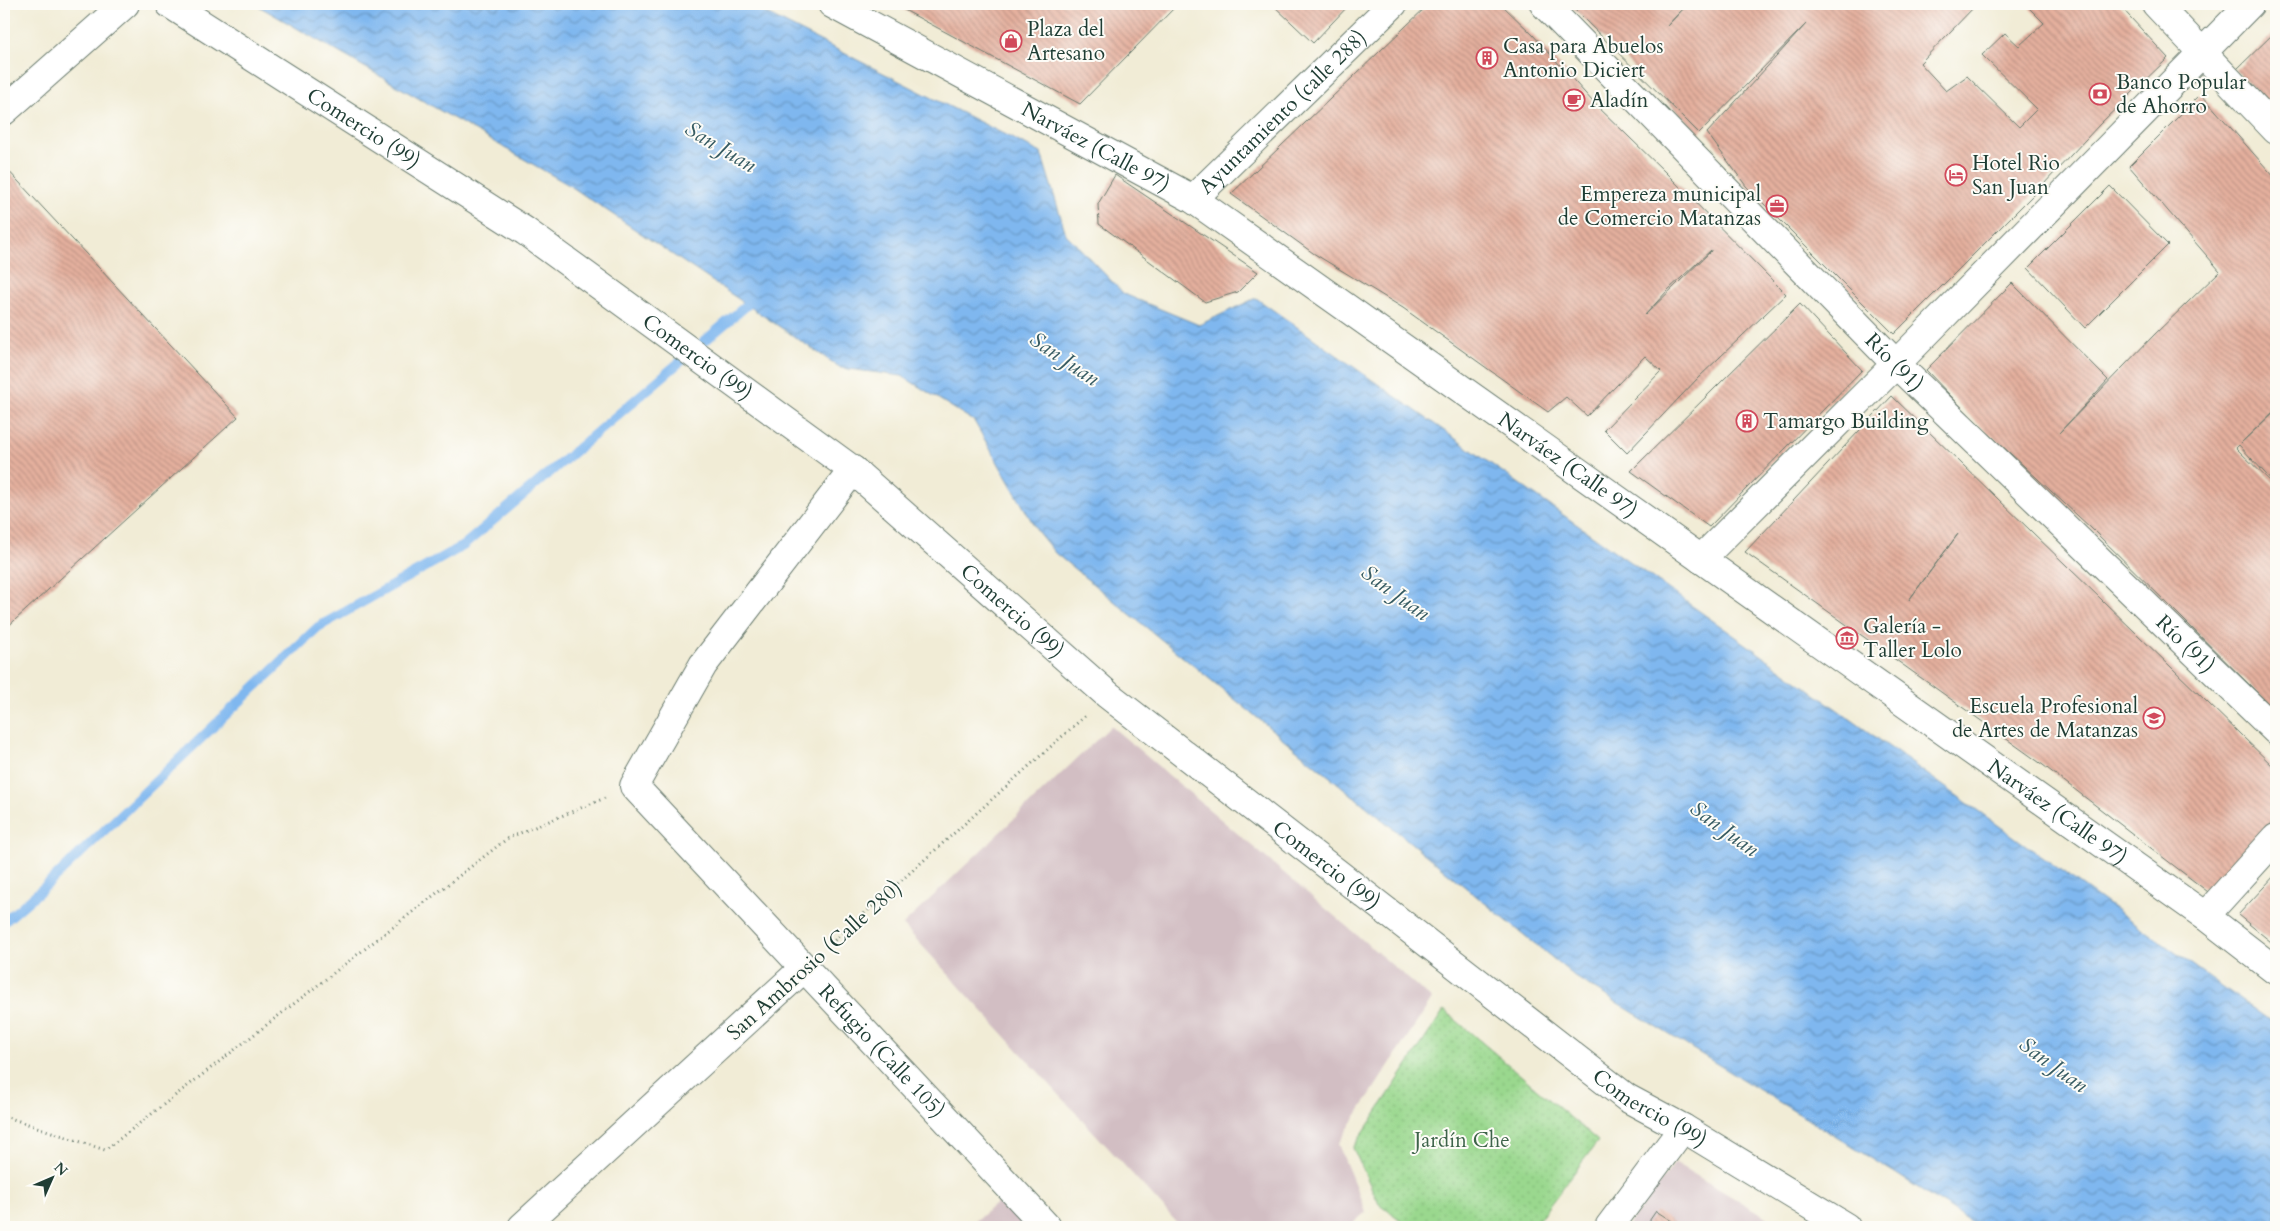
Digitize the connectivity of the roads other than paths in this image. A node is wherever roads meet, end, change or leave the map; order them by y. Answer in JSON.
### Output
{"nodes":[{"id":1,"x":125,"y":4,"type":"edge"},
{"id":2,"x":170,"y":4,"type":"edge"},
{"id":3,"x":832,"y":4,"type":"edge"},
{"id":4,"x":1393,"y":4,"type":"edge"},
{"id":5,"x":1544,"y":4,"type":"edge"},
{"id":6,"x":2156,"y":4,"type":"edge"},
{"id":7,"x":2250,"y":4,"type":"edge"},
{"id":8,"x":2201,"y":51,"type":"junction"},
{"id":9,"x":4,"y":111,"type":"edge"},
{"id":10,"x":2276,"y":130,"type":"edge"},
{"id":11,"x":1194,"y":199,"type":"junction"},
{"id":12,"x":1896,"y":364,"type":"junction"},
{"id":13,"x":853,"y":470,"type":"junction"},
{"id":14,"x":1701,"y":559,"type":"junction"},
{"id":15,"x":2276,"y":731,"type":"edge"},
{"id":16,"x":2276,"y":838,"type":"edge"},
{"id":17,"x":2206,"y":916,"type":"junction"},
{"id":18,"x":804,"y":968,"type":"junction"},
{"id":19,"x":2276,"y":971,"type":"edge"},
{"id":20,"x":1683,"y":1128,"type":"junction"},
{"id":21,"x":522,"y":1227,"type":"edge"},
{"id":22,"x":1047,"y":1227,"type":"edge"},
{"id":23,"x":1609,"y":1227,"type":"edge"},
{"id":24,"x":1846,"y":1227,"type":"edge"}],
"edges":[{"from":1,"to":9,"type":"street"},
{"from":2,"to":13,"type":"street","name":"Comercio (99)"},
{"from":3,"to":11,"type":"street","name":"Narváez (Calle 97)"},
{"from":4,"to":11,"type":"street","name":"Ayuntamiento (calle 288)"},
{"from":5,"to":12,"type":"street","name":"Río (91)"},
{"from":6,"to":8,"type":"street"},
{"from":7,"to":8,"type":"street"},
{"from":8,"to":10,"type":"street"},
{"from":8,"to":12,"type":"street"},
{"from":11,"to":14,"type":"street","name":"Narváez (Calle 97)"},
{"from":12,"to":14,"type":"street"},
{"from":12,"to":15,"type":"street","name":"Río (91)"},
{"from":13,"to":18,"type":"street","name":"Refugio (Calle 105)"},
{"from":13,"to":20,"type":"street","name":"Comercio (99)"},
{"from":14,"to":17,"type":"street","name":"Narváez (Calle 97)"},
{"from":16,"to":17,"type":"street"},
{"from":17,"to":19,"type":"street","name":"Narváez (Calle 97)"},
{"from":18,"to":21,"type":"street","name":"San Ambrosio (Calle 280)"},
{"from":18,"to":22,"type":"street","name":"Refugio (Calle 105)"},
{"from":20,"to":23,"type":"street"},
{"from":20,"to":24,"type":"street","name":"Comercio (99)"}]}
